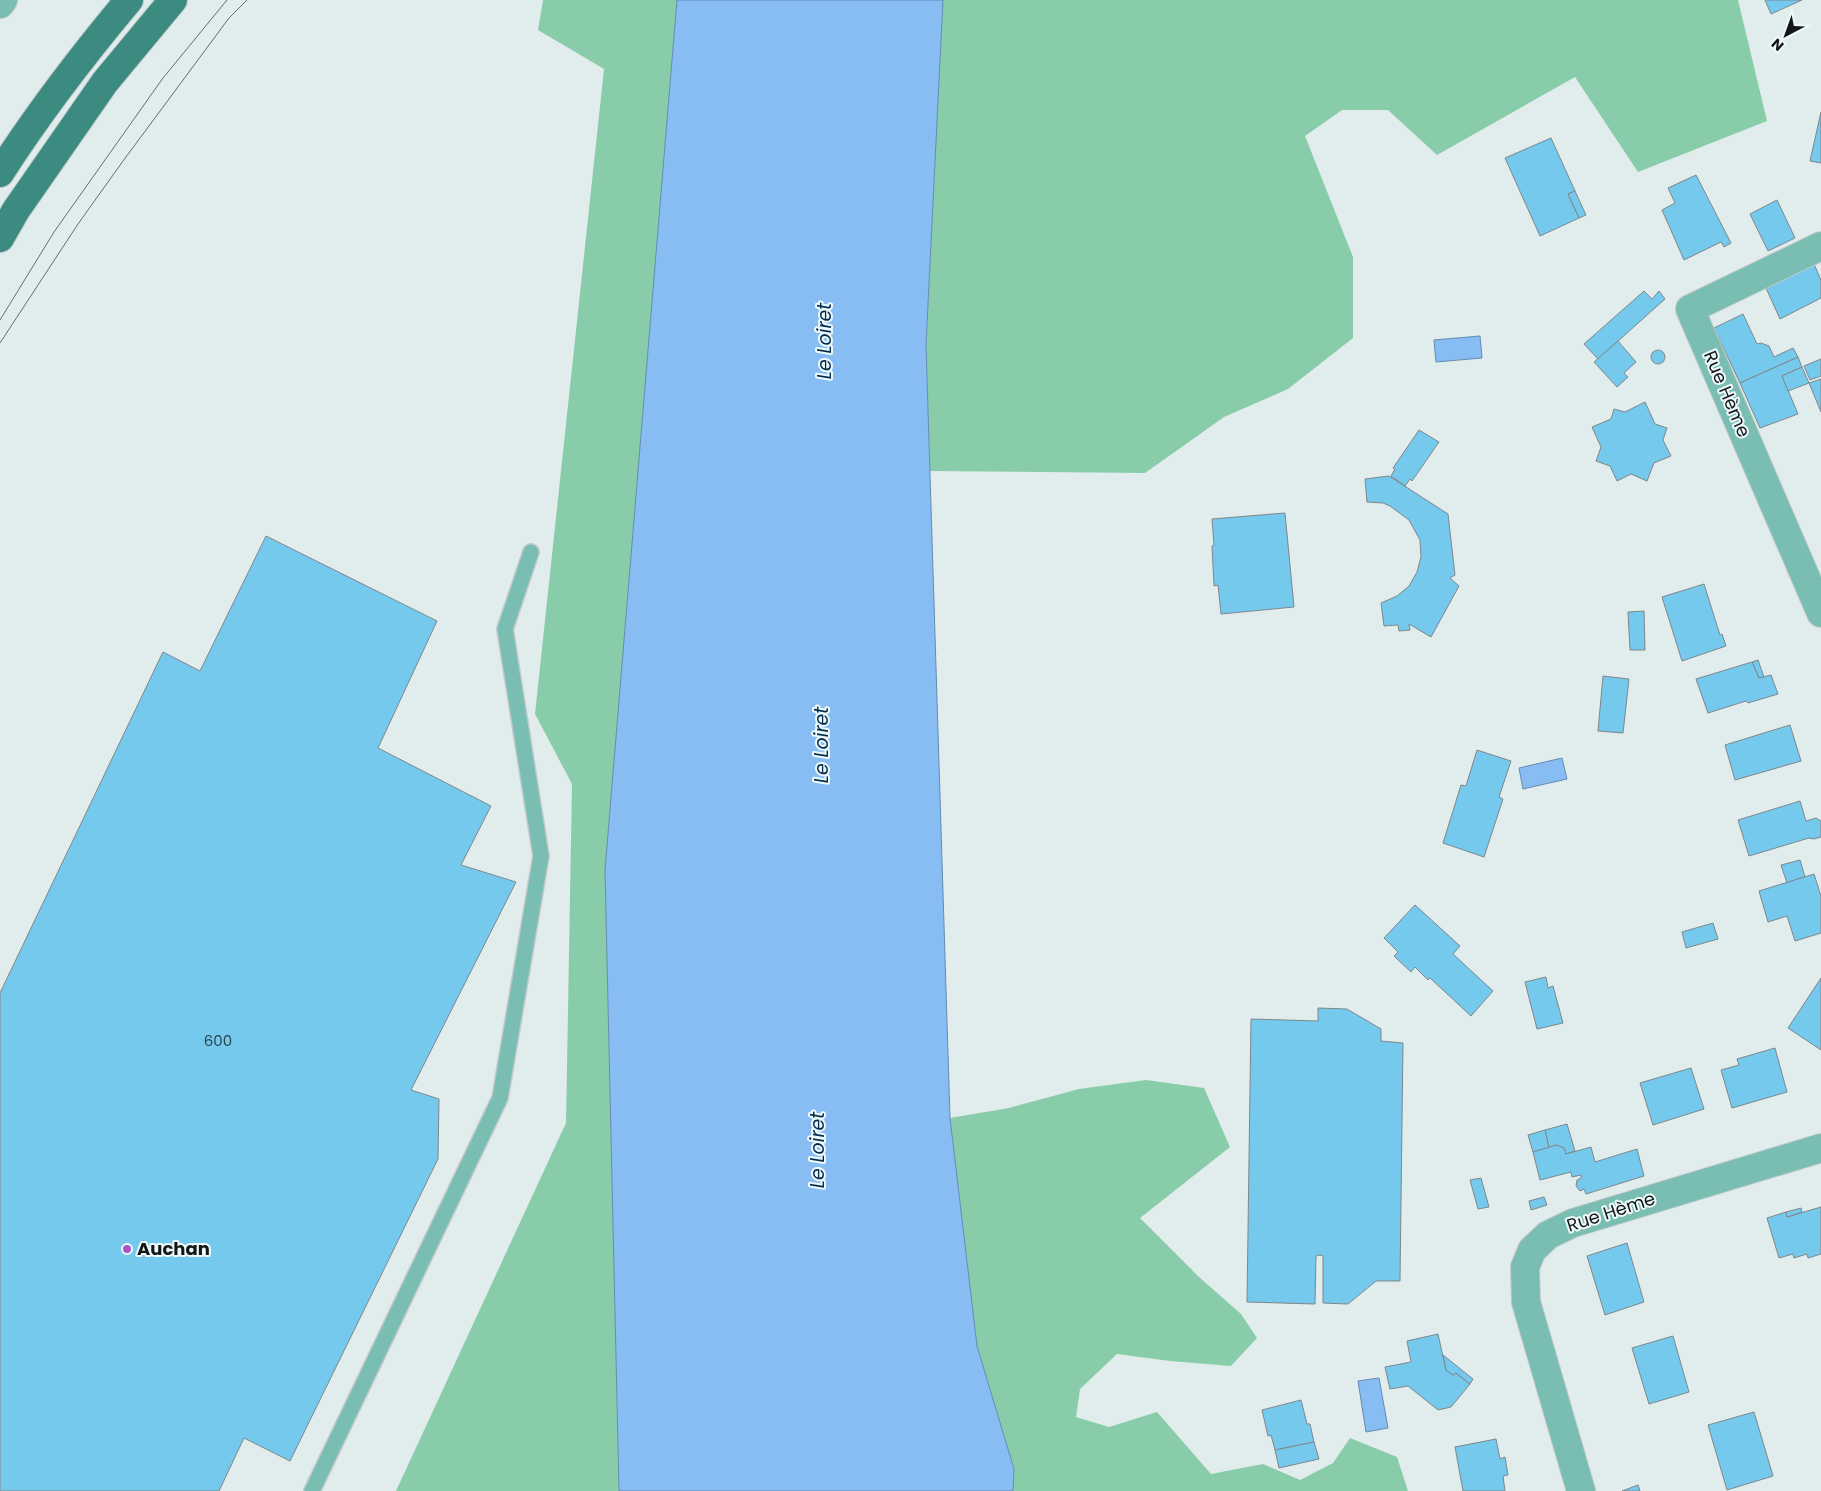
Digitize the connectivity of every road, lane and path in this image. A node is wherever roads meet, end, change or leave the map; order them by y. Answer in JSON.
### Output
{"nodes":[{"id":1,"x":3,"y":0,"type":"edge"},
{"id":2,"x":129,"y":0,"type":"edge"},
{"id":3,"x":173,"y":0,"type":"edge"},
{"id":4,"x":0,"y":4,"type":"edge"},
{"id":5,"x":0,"y":173,"type":"edge"},
{"id":6,"x":0,"y":238,"type":"edge"},
{"id":7,"x":1821,"y":246,"type":"edge"},
{"id":8,"x":531,"y":552,"type":"dead end"},
{"id":9,"x":1821,"y":613,"type":"edge"},
{"id":10,"x":1821,"y":1148,"type":"edge"},
{"id":11,"x":312,"y":1491,"type":"edge"},
{"id":12,"x":1581,"y":1491,"type":"edge"}],
"edges":[{"from":1,"to":4,"type":"street"},
{"from":2,"to":5,"type":"main road"},
{"from":3,"to":6,"type":"main road"},
{"from":7,"to":9,"type":"street","name":"Rue Hème"},
{"from":8,"to":11,"type":"lane"},
{"from":10,"to":12,"type":"street","name":"Rue Hème"}]}
